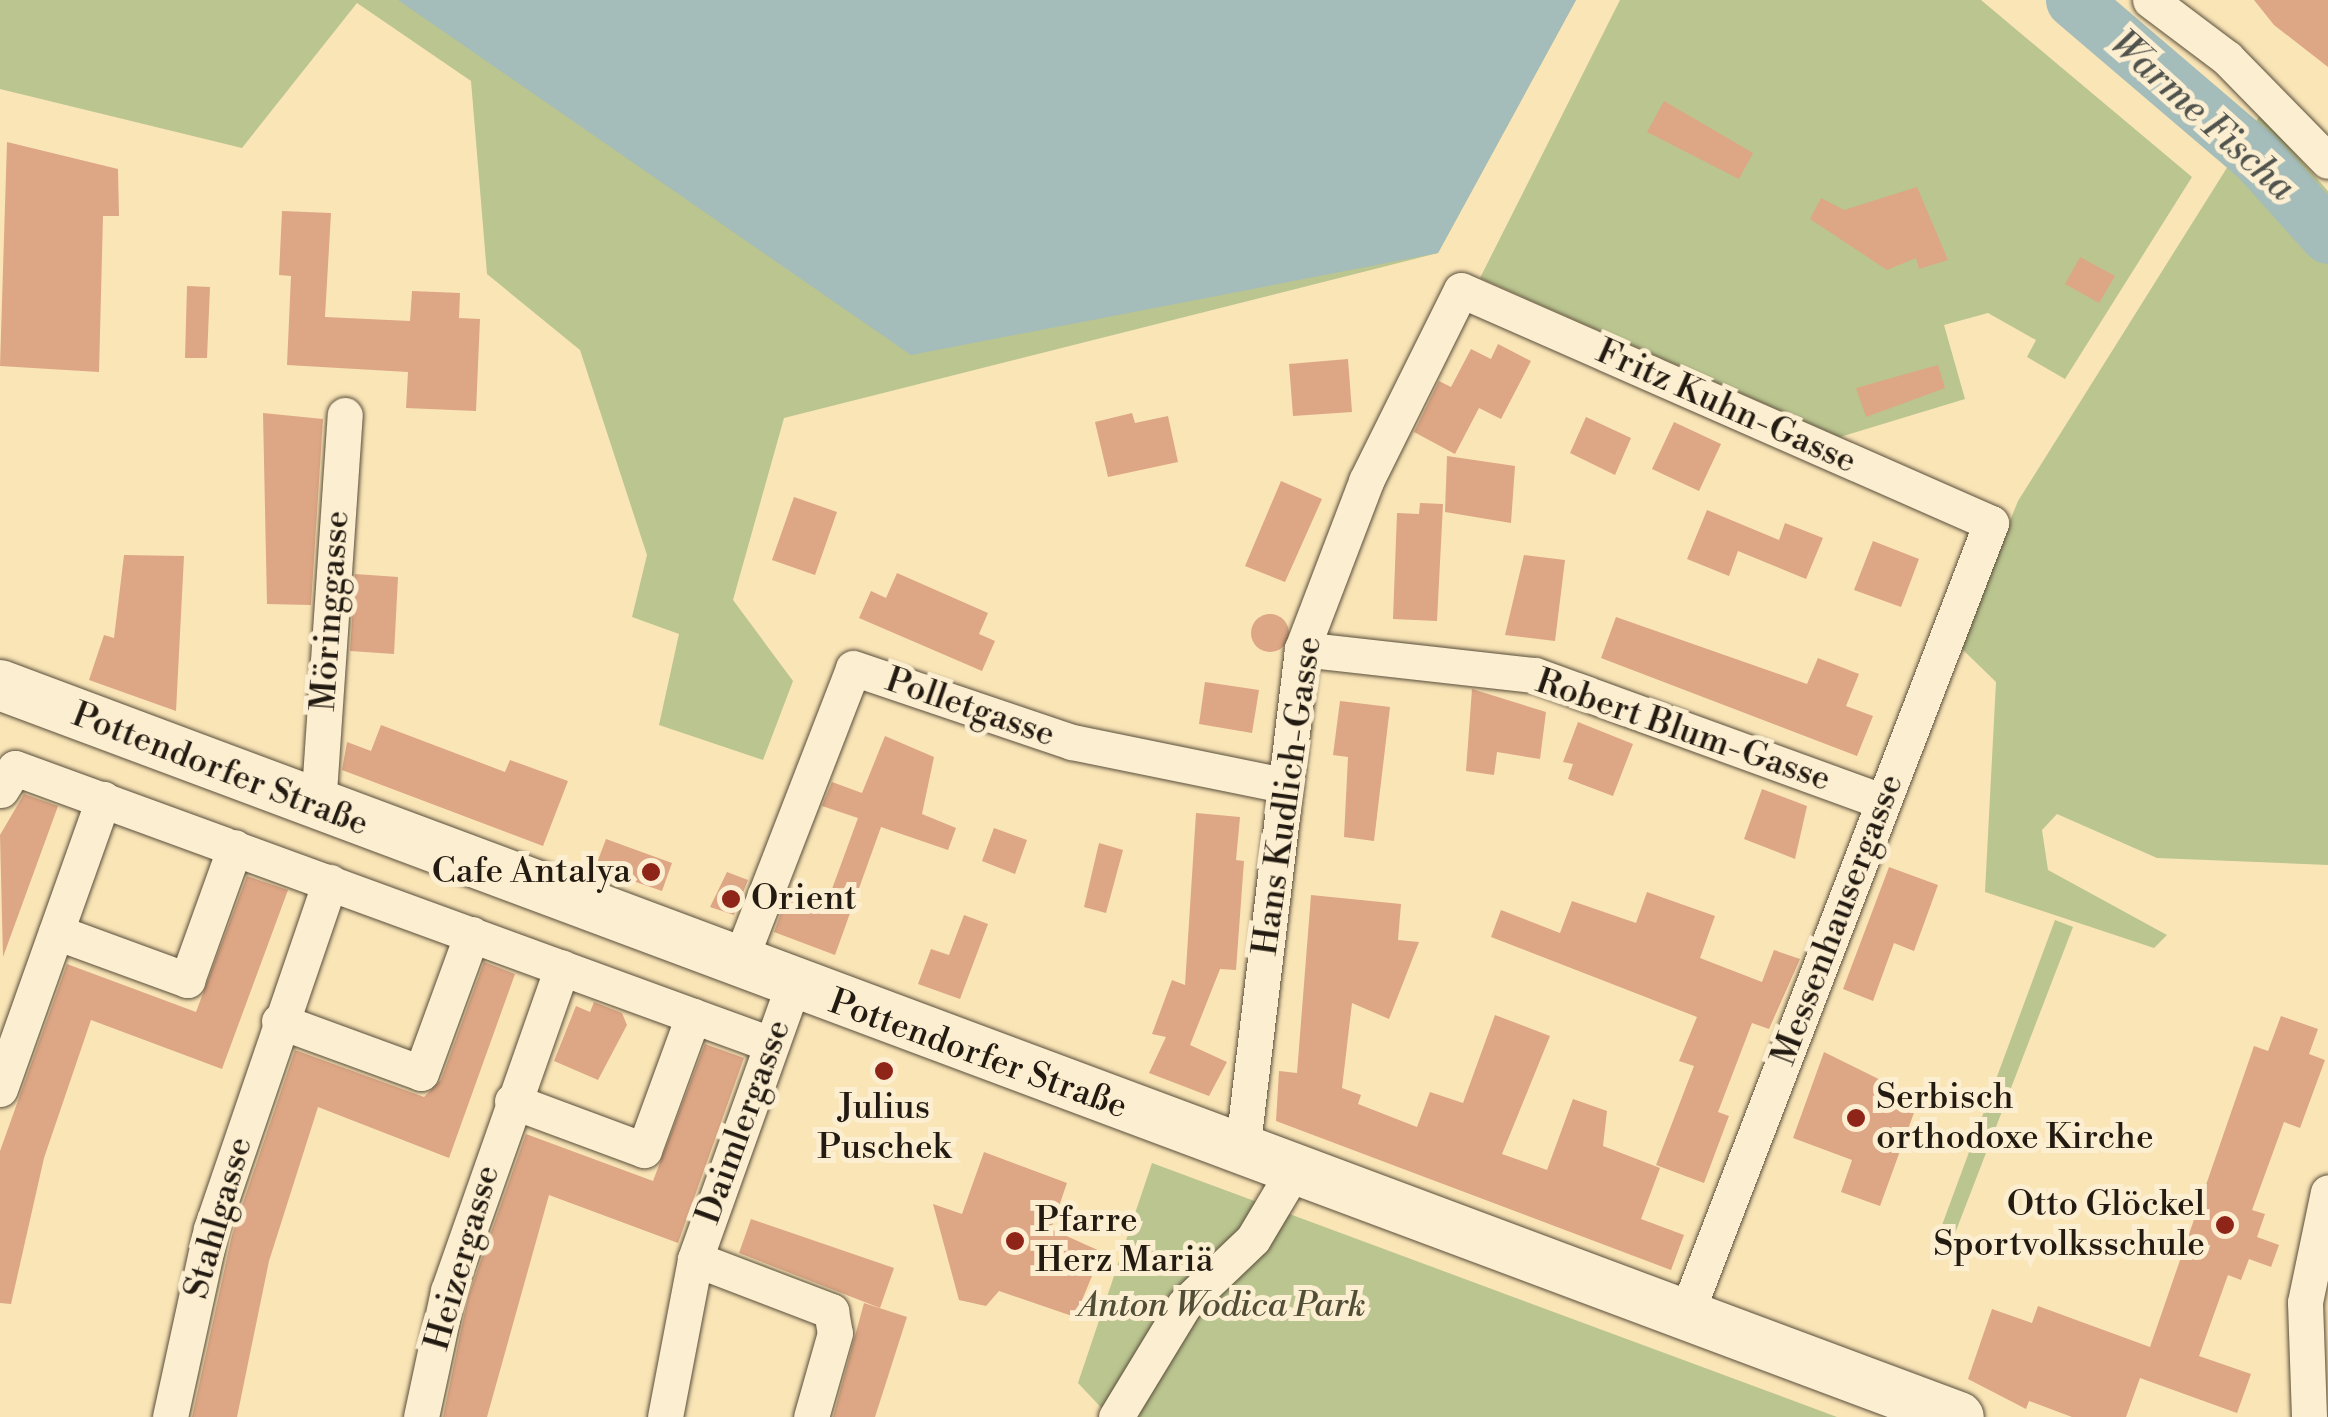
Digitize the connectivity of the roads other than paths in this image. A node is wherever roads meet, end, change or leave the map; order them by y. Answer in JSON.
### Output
{"nodes":[{"id":1,"x":2150,"y":0,"type":"edge"},
{"id":2,"x":2328,"y":160,"type":"edge"},
{"id":3,"x":1461,"y":290,"type":"joint"},
{"id":4,"x":345,"y":415,"type":"dead end"},
{"id":5,"x":1990,"y":523,"type":"joint"},
{"id":6,"x":1302,"y":649,"type":"junction"},
{"id":7,"x":0,"y":685,"type":"edge"},
{"id":8,"x":1283,"y":785,"type":"junction"},
{"id":9,"x":1,"y":790,"type":"edge"},
{"id":10,"x":103,"y":799,"type":"junction"},
{"id":11,"x":1883,"y":802,"type":"junction"},
{"id":12,"x":318,"y":807,"type":"junction"},
{"id":13,"x":236,"y":848,"type":"junction"},
{"id":14,"x":330,"y":882,"type":"junction"},
{"id":15,"x":56,"y":932,"type":"junction"},
{"id":16,"x":472,"y":934,"type":"junction"},
{"id":17,"x":738,"y":965,"type":"junction"},
{"id":18,"x":562,"y":968,"type":"junction"},
{"id":19,"x":793,"y":986,"type":"junction"},
{"id":20,"x":693,"y":1016,"type":"junction"},
{"id":21,"x":279,"y":1021,"type":"junction"},
{"id":22,"x":770,"y":1044,"type":"junction"},
{"id":23,"x":0,"y":1089,"type":"edge"},
{"id":24,"x":512,"y":1101,"type":"junction"},
{"id":25,"x":1242,"y":1152,"type":"junction"},
{"id":26,"x":1293,"y":1172,"type":"junction"},
{"id":27,"x":2328,"y":1192,"type":"edge"},
{"id":28,"x":695,"y":1259,"type":"junction"},
{"id":29,"x":1684,"y":1318,"type":"junction"},
{"id":30,"x":170,"y":1417,"type":"edge"},
{"id":31,"x":420,"y":1417,"type":"edge"},
{"id":32,"x":665,"y":1417,"type":"edge"},
{"id":33,"x":811,"y":1417,"type":"edge"},
{"id":34,"x":1116,"y":1417,"type":"edge"},
{"id":35,"x":1959,"y":1417,"type":"edge"},
{"id":36,"x":2309,"y":1417,"type":"edge"}],
"edges":[{"from":1,"to":2,"type":"street"},
{"from":3,"to":5,"type":"street","name":"Fritz Kuhn-Gasse"},
{"from":3,"to":6,"type":"street","name":"Hans Kudlich-Gasse"},
{"from":4,"to":12,"type":"street","name":"Möringgasse"},
{"from":5,"to":11,"type":"street","name":"Messenhausergasse"},
{"from":6,"to":8,"type":"street","name":"Hans Kudlich-Gasse"},
{"from":6,"to":11,"type":"street","name":"Robert Blum-Gasse"},
{"from":7,"to":12,"type":"main road","name":"Pottendorfer Straße"},
{"from":8,"to":17,"type":"street","name":"Polletgasse"},
{"from":8,"to":25,"type":"street","name":"Hans Kudlich-Gasse"},
{"from":9,"to":10,"type":"street","name":"Pottendorfer Straße"},
{"from":10,"to":13,"type":"street","name":"Pottendorfer Straße"},
{"from":10,"to":15,"type":"street"},
{"from":11,"to":29,"type":"street","name":"Messenhausergasse"},
{"from":12,"to":17,"type":"main road","name":"Pottendorfer Straße"},
{"from":13,"to":14,"type":"street","name":"Pottendorfer Straße"},
{"from":13,"to":15,"type":"street"},
{"from":14,"to":16,"type":"street","name":"Pottendorfer Straße"},
{"from":14,"to":21,"type":"street","name":"Stahlgasse"},
{"from":15,"to":23,"type":"street"},
{"from":16,"to":18,"type":"street","name":"Pottendorfer Straße"},
{"from":16,"to":21,"type":"street"},
{"from":17,"to":19,"type":"main road","name":"Pottendorfer Straße"},
{"from":18,"to":20,"type":"street","name":"Pottendorfer Straße"},
{"from":18,"to":24,"type":"street","name":"Heizergasse"},
{"from":19,"to":22,"type":"street","name":"Daimlergasse"},
{"from":19,"to":25,"type":"main road","name":"Pottendorfer Straße"},
{"from":20,"to":22,"type":"street","name":"Pottendorfer Straße"},
{"from":20,"to":24,"type":"street"},
{"from":21,"to":30,"type":"street","name":"Stahlgasse"},
{"from":22,"to":28,"type":"street","name":"Daimlergasse"},
{"from":24,"to":31,"type":"street","name":"Heizergasse"},
{"from":25,"to":26,"type":"main road","name":"Pottendorfer Straße"},
{"from":26,"to":29,"type":"main road","name":"Pottendorfer Straße"},
{"from":26,"to":34,"type":"street"},
{"from":27,"to":36,"type":"street"},
{"from":28,"to":32,"type":"street","name":"Daimlergasse"},
{"from":28,"to":33,"type":"street","name":"Daimlergasse"},
{"from":29,"to":35,"type":"main road","name":"Pottendorfer Straße"}]}
